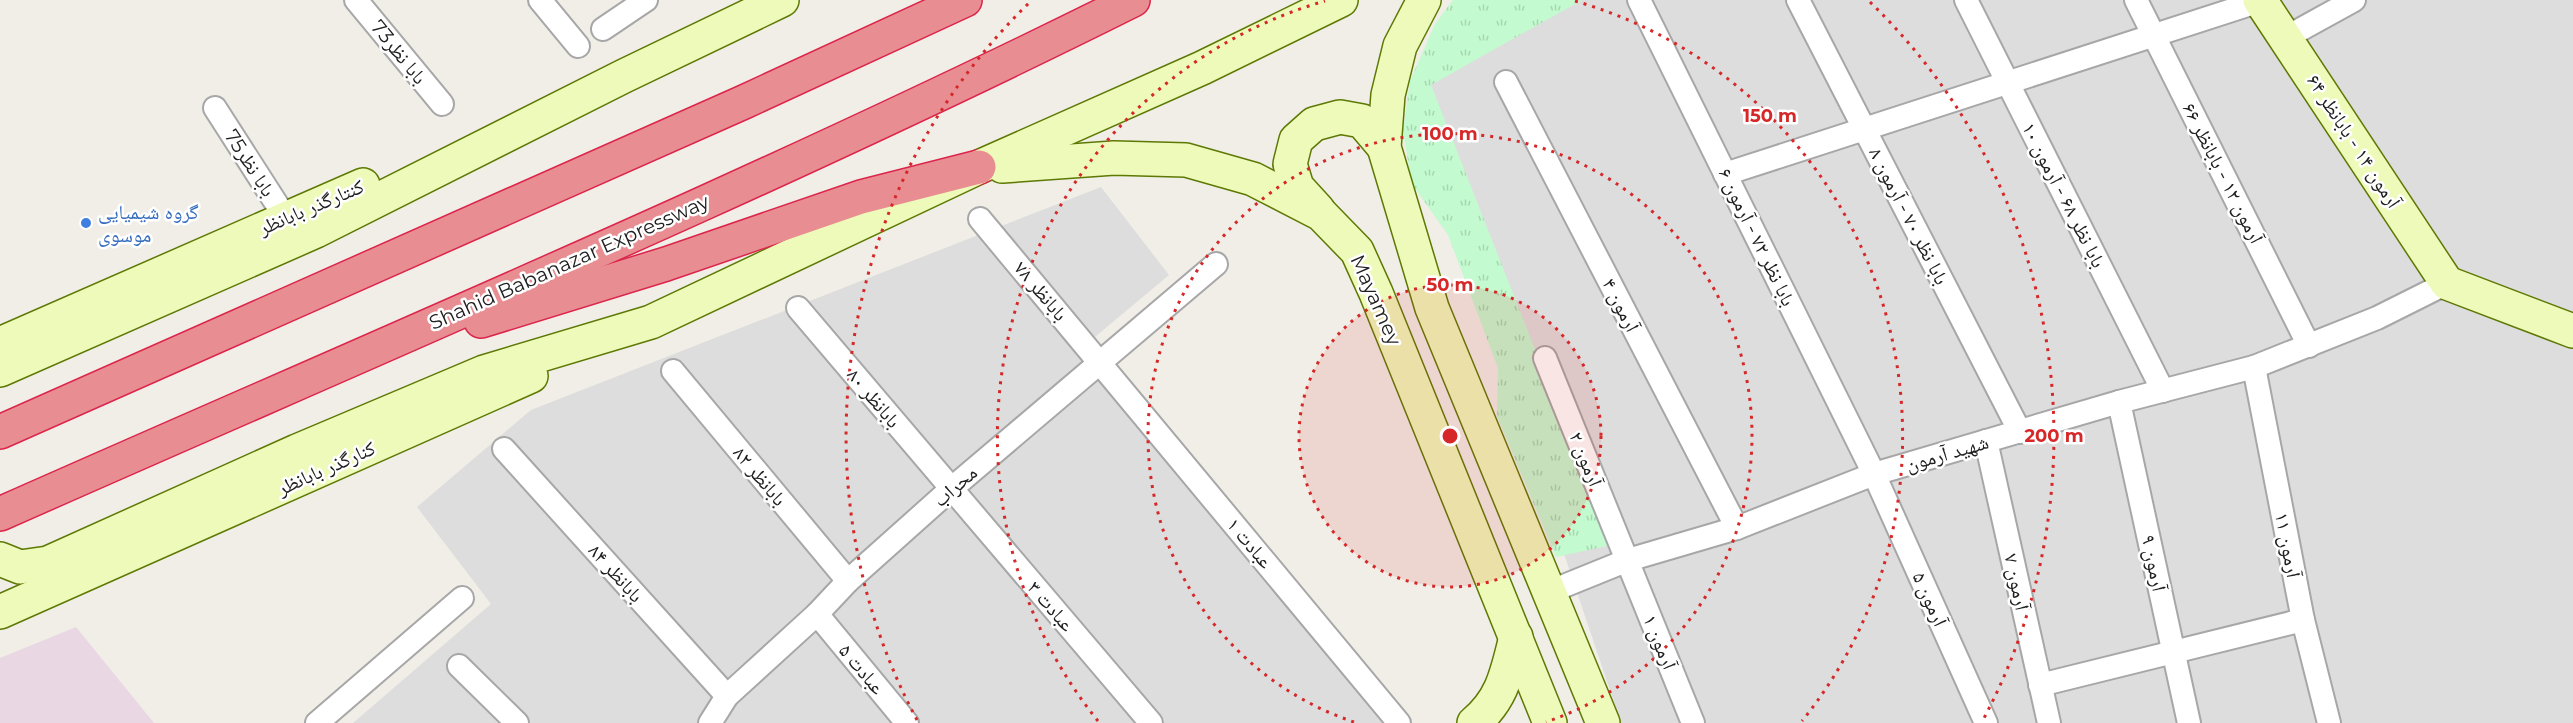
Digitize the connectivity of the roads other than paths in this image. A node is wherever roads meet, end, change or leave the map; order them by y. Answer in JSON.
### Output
{"nodes":[{"id":1,"x":356,"y":0,"type":"edge"},
{"id":2,"x":540,"y":0,"type":"edge"},
{"id":3,"x":646,"y":0,"type":"edge"},
{"id":4,"x":747,"y":0,"type":"edge"},
{"id":5,"x":782,"y":0,"type":"edge"},
{"id":6,"x":965,"y":0,"type":"edge"},
{"id":7,"x":1133,"y":0,"type":"edge"},
{"id":8,"x":1341,"y":0,"type":"edge"},
{"id":9,"x":1424,"y":0,"type":"edge"},
{"id":10,"x":1639,"y":0,"type":"edge"},
{"id":11,"x":1798,"y":0,"type":"edge"},
{"id":12,"x":1966,"y":0,"type":"edge"},
{"id":13,"x":2136,"y":0,"type":"edge"},
{"id":14,"x":2260,"y":0,"type":"edge"},
{"id":15,"x":2354,"y":0,"type":"edge"},
{"id":16,"x":603,"y":29,"type":"dead end"},
{"id":17,"x":2154,"y":35,"type":"junction"},
{"id":18,"x":2285,"y":38,"type":"junction"},
{"id":19,"x":578,"y":46,"type":"dead end"},
{"id":20,"x":624,"y":76,"type":"junction"},
{"id":21,"x":1506,"y":82,"type":"dead end"},
{"id":22,"x":2008,"y":83,"type":"junction"},
{"id":23,"x":442,"y":104,"type":"dead end"},
{"id":24,"x":215,"y":108,"type":"dead end"},
{"id":25,"x":1865,"y":130,"type":"junction"},
{"id":26,"x":1384,"y":147,"type":"junction"},
{"id":27,"x":979,"y":167,"type":"junction"},
{"id":28,"x":1725,"y":174,"type":"junction"},
{"id":29,"x":1321,"y":214,"type":"junction"},
{"id":30,"x":285,"y":218,"type":"junction"},
{"id":31,"x":980,"y":219,"type":"dead end"},
{"id":32,"x":1216,"y":264,"type":"dead end"},
{"id":33,"x":2447,"y":283,"type":"junction"},
{"id":34,"x":798,"y":308,"type":"dead end"},
{"id":35,"x":651,"y":322,"type":"junction"},
{"id":36,"x":2573,"y":331,"type":"edge"},
{"id":37,"x":0,"y":344,"type":"edge"},
{"id":38,"x":2309,"y":346,"type":"junction"},
{"id":39,"x":1545,"y":358,"type":"dead end"},
{"id":40,"x":338,"y":364,"type":"junction"},
{"id":41,"x":1101,"y":364,"type":"junction"},
{"id":42,"x":2254,"y":366,"type":"junction"},
{"id":43,"x":0,"y":370,"type":"edge"},
{"id":44,"x":673,"y":370,"type":"dead end"},
{"id":45,"x":2163,"y":391,"type":"junction"},
{"id":46,"x":2119,"y":402,"type":"junction"},
{"id":47,"x":0,"y":432,"type":"edge"},
{"id":48,"x":2020,"y":432,"type":"junction"},
{"id":49,"x":1986,"y":441,"type":"junction"},
{"id":50,"x":504,"y":449,"type":"dead end"},
{"id":51,"x":1874,"y":474,"type":"junction"},
{"id":52,"x":951,"y":489,"type":"junction"},
{"id":53,"x":0,"y":514,"type":"edge"},
{"id":54,"x":1737,"y":528,"type":"junction"},
{"id":55,"x":0,"y":559,"type":"edge"},
{"id":56,"x":1628,"y":560,"type":"junction"},
{"id":57,"x":848,"y":580,"type":"junction"},
{"id":58,"x":1549,"y":592,"type":"junction"},
{"id":59,"x":462,"y":598,"type":"dead end"},
{"id":60,"x":0,"y":612,"type":"edge"},
{"id":61,"x":817,"y":614,"type":"junction"},
{"id":62,"x":2303,"y":620,"type":"junction"},
{"id":63,"x":1516,"y":637,"type":"junction"},
{"id":64,"x":2173,"y":652,"type":"junction"},
{"id":65,"x":459,"y":666,"type":"dead end"},
{"id":66,"x":2040,"y":685,"type":"junction"},
{"id":67,"x":727,"y":696,"type":"junction"},
{"id":68,"x":317,"y":723,"type":"edge"},
{"id":69,"x":517,"y":723,"type":"edge"},
{"id":70,"x":710,"y":723,"type":"edge"},
{"id":71,"x":907,"y":723,"type":"edge"},
{"id":72,"x":1151,"y":723,"type":"edge"},
{"id":73,"x":1399,"y":723,"type":"edge"},
{"id":74,"x":1474,"y":723,"type":"edge"},
{"id":75,"x":1550,"y":723,"type":"edge"},
{"id":76,"x":1604,"y":723,"type":"edge"},
{"id":77,"x":1693,"y":723,"type":"edge"},
{"id":78,"x":1986,"y":723,"type":"edge"},
{"id":79,"x":2049,"y":723,"type":"edge"},
{"id":80,"x":2189,"y":723,"type":"edge"},
{"id":81,"x":2329,"y":723,"type":"edge"}],
"edges":[{"from":1,"to":23,"type":"street","name":"بابا نظر73"},
{"from":2,"to":19,"type":"street"},
{"from":3,"to":16,"type":"street"},
{"from":4,"to":20,"type":"main road"},
{"from":5,"to":20,"type":"main road"},
{"from":6,"to":47,"type":"highway"},
{"from":7,"to":40,"type":"highway","name":"Shahid Babanazar Expressway"},
{"from":8,"to":27,"type":"main road"},
{"from":9,"to":26,"type":"main road"},
{"from":10,"to":28,"type":"street","name":"بابا نظر ۷۲ - آرمون ۶"},
{"from":11,"to":25,"type":"street","name":"بابا نظر ۷۰ - آرمون ۸"},
{"from":12,"to":22,"type":"street","name":"بابا نظر ۶۸ - آرمون ۱۰"},
{"from":13,"to":17,"type":"street","name":"آرمون ۱۲ - بابانظر ۶۶"},
{"from":14,"to":17,"type":"street"},
{"from":14,"to":18,"type":"main road","name":"آرمون ۱۴ - بابانظر ۶۴"},
{"from":15,"to":18,"type":"street"},
{"from":17,"to":22,"type":"street"},
{"from":17,"to":38,"type":"street","name":"آرمون ۱۲ - بابانظر ۶۶"},
{"from":18,"to":33,"type":"main road","name":"آرمون ۱۴ - بابانظر ۶۴"},
{"from":20,"to":30,"type":"main road","name":"کنتارگذر بابانظر"},
{"from":20,"to":43,"type":"main road"},
{"from":21,"to":54,"type":"street","name":"آرمون ۴"},
{"from":22,"to":25,"type":"street"},
{"from":22,"to":45,"type":"street","name":"بابا نظر ۶۸ - آرمون ۱۰"},
{"from":24,"to":30,"type":"street","name":"بابا نظر75"},
{"from":25,"to":28,"type":"street"},
{"from":25,"to":48,"type":"street","name":"بابا نظر ۷۰ - آرمون ۸"},
{"from":26,"to":29,"type":"main road"},
{"from":26,"to":58,"type":"main road"},
{"from":27,"to":29,"type":"main road","name":"Mayamey"},
{"from":27,"to":35,"type":"main road"},
{"from":27,"to":40,"type":"highway"},
{"from":28,"to":51,"type":"street","name":"بابا نظر ۷۲ - آرمون ۶"},
{"from":29,"to":63,"type":"main road","name":"Mayamey"},
{"from":30,"to":37,"type":"main road","name":"کنتارگذر بابانظر"},
{"from":31,"to":41,"type":"street","name":"بابانظر ۷۸"},
{"from":32,"to":41,"type":"street","name":"محراب"},
{"from":33,"to":36,"type":"main road"},
{"from":33,"to":38,"type":"street","name":"شهید آرمون"},
{"from":34,"to":52,"type":"street","name":"بابانظر ۸۰"},
{"from":35,"to":55,"type":"main road"},
{"from":35,"to":60,"type":"main road","name":"کنارگذر بابانظر"},
{"from":38,"to":42,"type":"street","name":"شهید آرمون"},
{"from":39,"to":56,"type":"street","name":"آرمون ۲"},
{"from":40,"to":53,"type":"highway","name":"Shahid Babanazar Expressway"},
{"from":41,"to":52,"type":"street","name":"محراب"},
{"from":41,"to":73,"type":"street","name":"عبادت ۱"},
{"from":42,"to":45,"type":"street","name":"شهید آرمون"},
{"from":42,"to":62,"type":"street","name":"آرمون ۱۱"},
{"from":44,"to":57,"type":"street","name":"بابانظر ۸۲"},
{"from":45,"to":46,"type":"street","name":"شهید آرمون"},
{"from":46,"to":48,"type":"street","name":"شهید آرمون"},
{"from":46,"to":64,"type":"street","name":"آرمون ۹"},
{"from":48,"to":49,"type":"street","name":"شهید آرمون"},
{"from":49,"to":51,"type":"street","name":"شهید آرمون"},
{"from":49,"to":66,"type":"street","name":"آرمون ۷"},
{"from":50,"to":67,"type":"street","name":"بابانظر ۸۴"},
{"from":51,"to":54,"type":"street","name":"شهید آرمون"},
{"from":51,"to":78,"type":"street","name":"آرمون ۵"},
{"from":52,"to":57,"type":"street","name":"محراب"},
{"from":52,"to":72,"type":"street","name":"عبادت ۳"},
{"from":54,"to":56,"type":"street","name":"شهید آرمون"},
{"from":56,"to":58,"type":"street","name":"شهید آرمون"},
{"from":56,"to":77,"type":"street","name":"آرمون ۱"},
{"from":57,"to":61,"type":"street","name":"محراب"},
{"from":58,"to":76,"type":"main road"},
{"from":59,"to":68,"type":"street"},
{"from":61,"to":67,"type":"street","name":"محراب"},
{"from":61,"to":71,"type":"street","name":"عبادت ۵"},
{"from":62,"to":64,"type":"street"},
{"from":62,"to":81,"type":"street","name":"آرمون ۱۱"},
{"from":63,"to":74,"type":"main road"},
{"from":63,"to":75,"type":"main road","name":"Mayamey"},
{"from":64,"to":66,"type":"street"},
{"from":64,"to":80,"type":"street","name":"آرمون ۹"},
{"from":65,"to":69,"type":"street"},
{"from":66,"to":79,"type":"street","name":"آرمون ۷"},
{"from":67,"to":70,"type":"street","name":"محراب"}]}
